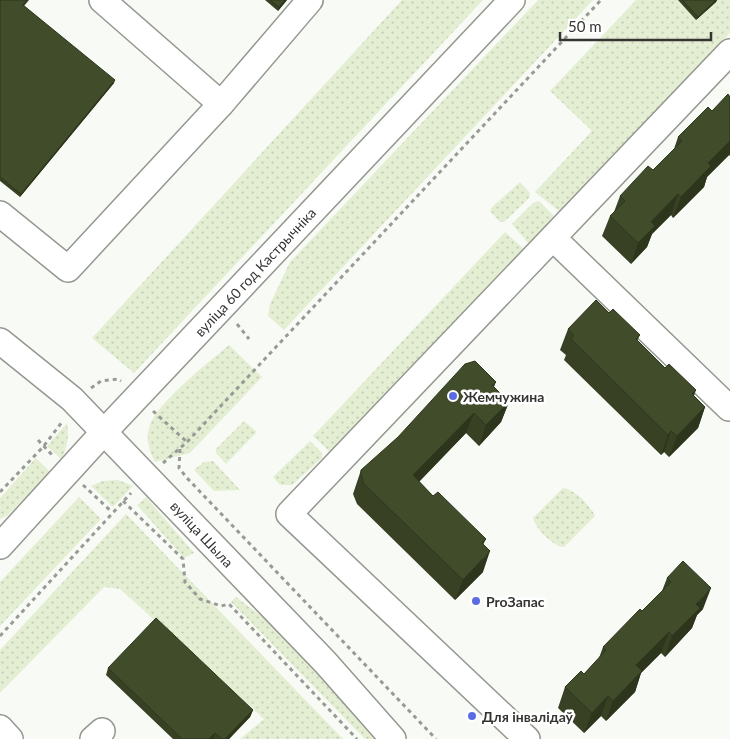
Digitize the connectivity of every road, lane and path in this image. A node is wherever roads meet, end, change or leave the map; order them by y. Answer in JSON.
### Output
{"nodes":[{"id":1,"x":102,"y":0,"type":"edge"},
{"id":2,"x":310,"y":0,"type":"edge"},
{"id":3,"x":512,"y":0,"type":"edge"},
{"id":4,"x":601,"y":0,"type":"edge"},
{"id":5,"x":730,"y":52,"type":"edge"},
{"id":6,"x":221,"y":104,"type":"junction"},
{"id":7,"x":0,"y":214,"type":"edge"},
{"id":8,"x":553,"y":238,"type":"junction"},
{"id":9,"x":0,"y":341,"type":"edge"},
{"id":10,"x":83,"y":396,"type":"junction"},
{"id":11,"x":730,"y":408,"type":"edge"},
{"id":12,"x":102,"y":433,"type":"junction"},
{"id":13,"x":38,"y":440,"type":"dead end"},
{"id":14,"x":43,"y":447,"type":"junction"},
{"id":15,"x":180,"y":448,"type":"junction"},
{"id":16,"x":147,"y":477,"type":"junction"},
{"id":17,"x":0,"y":492,"type":"edge"},
{"id":18,"x":123,"y":501,"type":"junction"},
{"id":19,"x":0,"y":546,"type":"edge"},
{"id":20,"x":0,"y":636,"type":"edge"},
{"id":21,"x":0,"y":728,"type":"edge"},
{"id":22,"x":10,"y":739,"type":"edge"},
{"id":23,"x":357,"y":739,"type":"edge"},
{"id":24,"x":393,"y":739,"type":"edge"},
{"id":25,"x":436,"y":739,"type":"edge"},
{"id":26,"x":527,"y":739,"type":"edge"}],
"edges":[{"from":1,"to":6,"type":"street"},
{"from":2,"to":6,"type":"street"},
{"from":3,"to":12,"type":"street","name":"вуліца 60 год Кастрычніка"},
{"from":4,"to":15,"type":"path"},
{"from":5,"to":8,"type":"street"},
{"from":6,"to":7,"type":"street"},
{"from":8,"to":11,"type":"street"},
{"from":8,"to":26,"type":"street"},
{"from":9,"to":10,"type":"street","name":"вуліца Шыла"},
{"from":10,"to":12,"type":"street","name":"вуліца Шыла"},
{"from":10,"to":14,"type":"path"},
{"from":12,"to":16,"type":"street","name":"вуліца Шыла"},
{"from":12,"to":19,"type":"street","name":"вуліца 60 год Кастрычніка"},
{"from":13,"to":14,"type":"path"},
{"from":14,"to":17,"type":"path"},
{"from":15,"to":16,"type":"path"},
{"from":15,"to":25,"type":"path"},
{"from":16,"to":18,"type":"path"},
{"from":16,"to":24,"type":"street","name":"вуліца Шыла"},
{"from":18,"to":20,"type":"path"},
{"from":18,"to":23,"type":"path"},
{"from":21,"to":22,"type":"street"}]}
